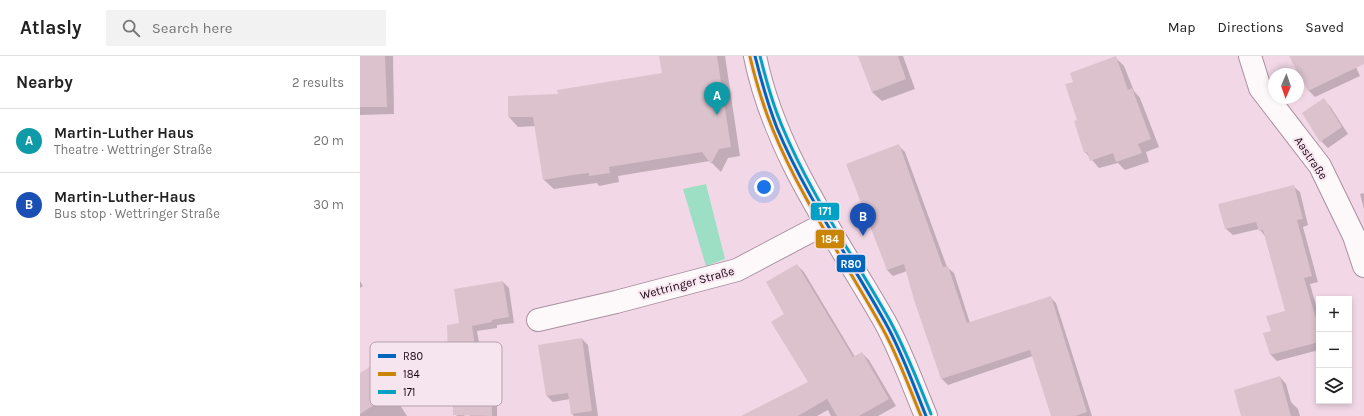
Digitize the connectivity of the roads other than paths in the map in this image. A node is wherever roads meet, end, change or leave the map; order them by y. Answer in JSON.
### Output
{"nodes":[{"id":1,"x":755,"y":56,"type":"edge"},
{"id":2,"x":1250,"y":56,"type":"edge"},
{"id":3,"x":826,"y":223,"type":"junction"},
{"id":4,"x":1364,"y":266,"type":"edge"},
{"id":5,"x":538,"y":320,"type":"dead end"},
{"id":6,"x":926,"y":416,"type":"edge"}],
"edges":[{"from":1,"to":3,"type":"street"},
{"from":2,"to":4,"type":"street","name":"Aastraße"},
{"from":3,"to":5,"type":"street","name":"Wettringer Straße"},
{"from":3,"to":6,"type":"street"}]}
